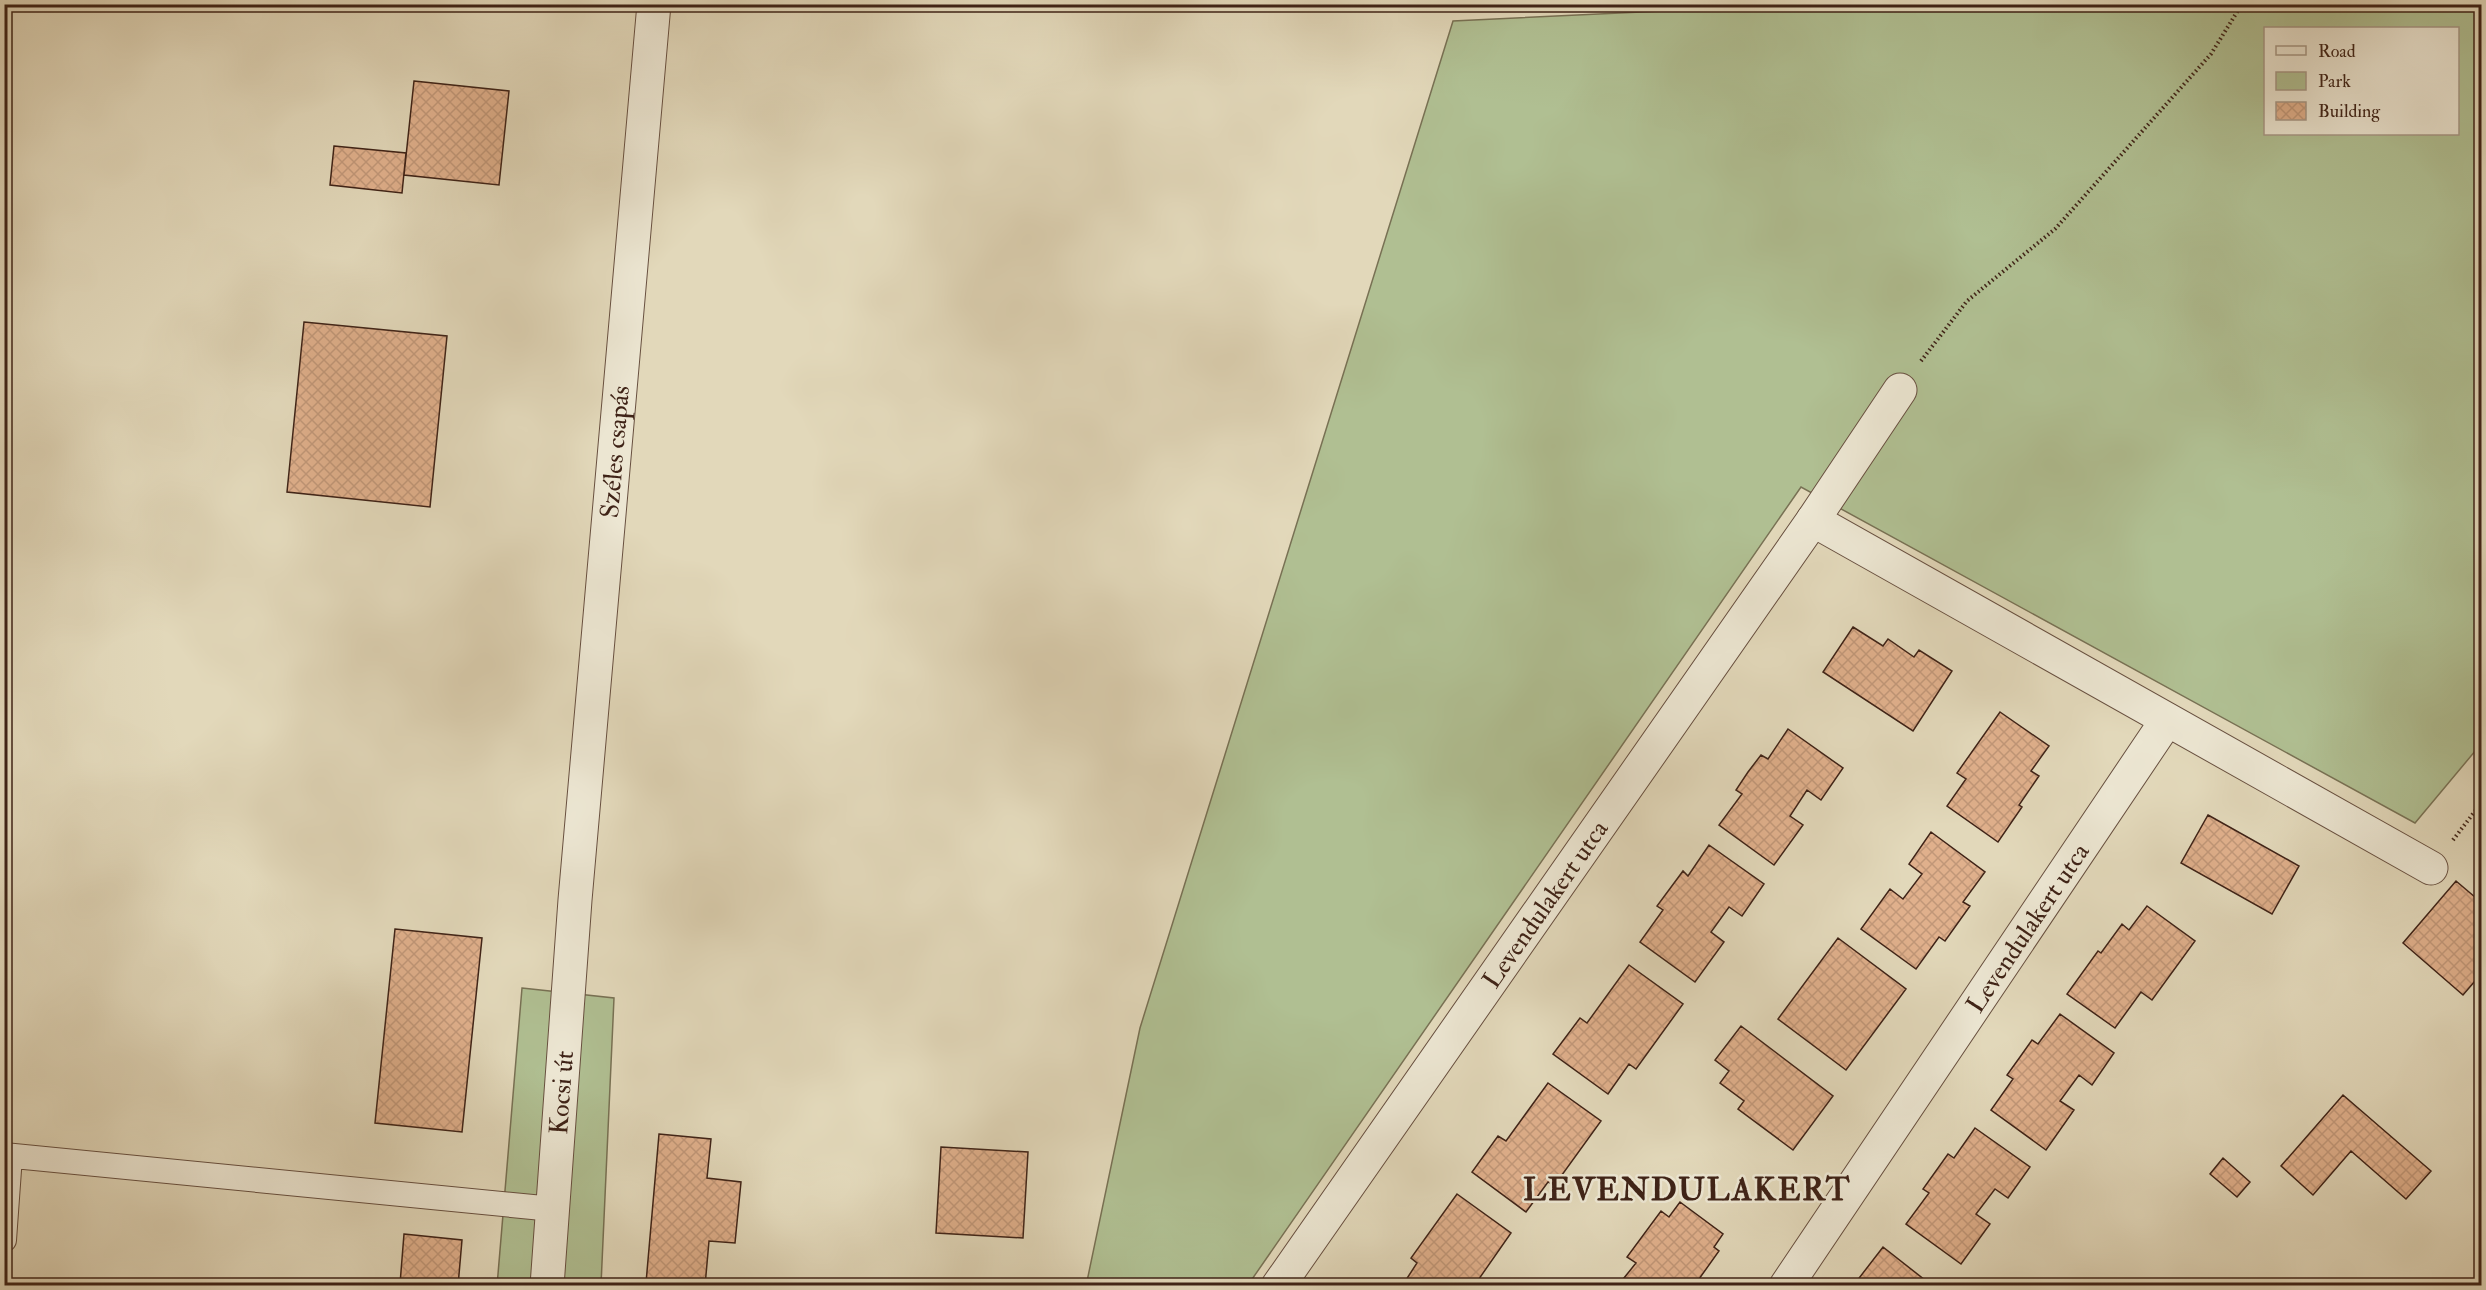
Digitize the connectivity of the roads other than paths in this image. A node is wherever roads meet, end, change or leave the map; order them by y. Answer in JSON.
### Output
{"nodes":[{"id":1,"x":654,"y":4,"type":"edge"},
{"id":2,"x":1900,"y":390,"type":"road end"},
{"id":3,"x":1813,"y":520,"type":"junction"},
{"id":4,"x":2167,"y":720,"type":"junction"},
{"id":5,"x":2431,"y":868,"type":"road end"},
{"id":6,"x":575,"y":900,"type":"joint"},
{"id":7,"x":7,"y":1156,"type":"edge"},
{"id":8,"x":553,"y":1209,"type":"junction"},
{"id":9,"x":4,"y":1240,"type":"edge"},
{"id":10,"x":548,"y":1286,"type":"edge"},
{"id":11,"x":1278,"y":1286,"type":"edge"},
{"id":12,"x":1786,"y":1286,"type":"edge"}],
"edges":[{"from":1,"to":6,"type":"street","name":"Széles csapás"},
{"from":2,"to":3,"type":"street","name":"Levendulakert utca"},
{"from":3,"to":4,"type":"street"},
{"from":3,"to":11,"type":"street","name":"Levendulakert utca"},
{"from":4,"to":5,"type":"street"},
{"from":4,"to":12,"type":"street","name":"Levendulakert utca"},
{"from":6,"to":8,"type":"street","name":"Kocsi út"},
{"from":7,"to":8,"type":"lane"},
{"from":7,"to":9,"type":"lane"},
{"from":8,"to":10,"type":"street","name":"Kocsi út"}]}
